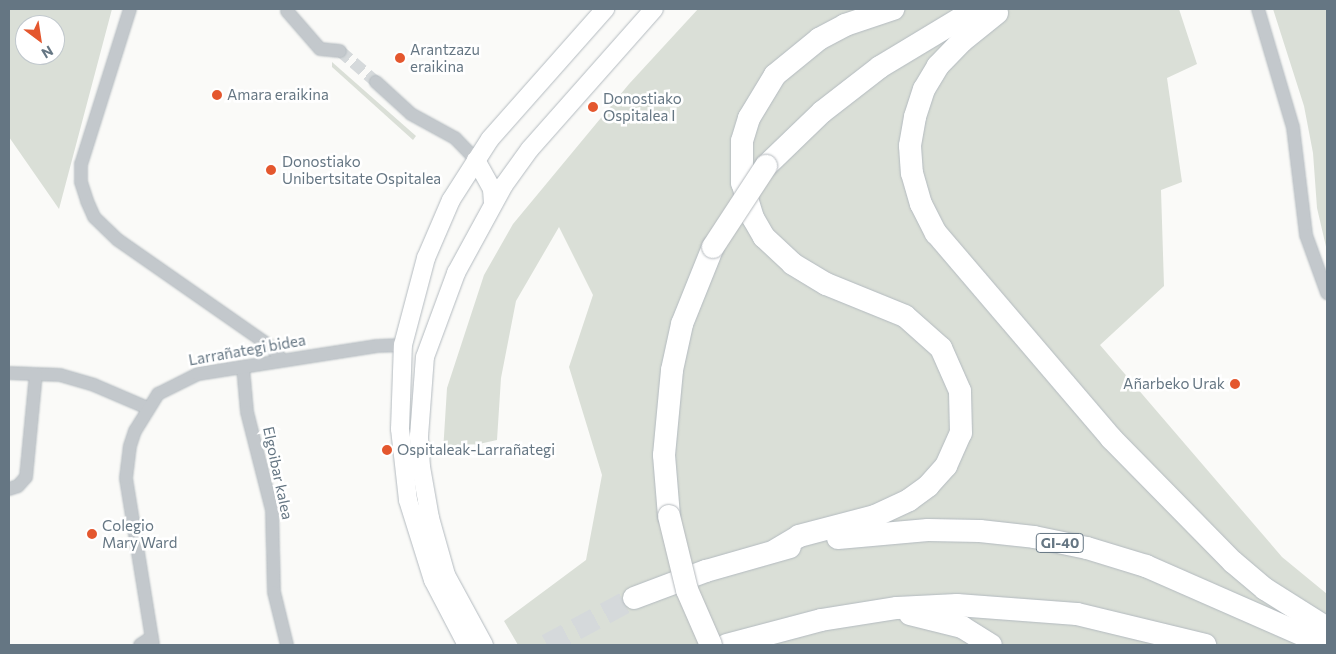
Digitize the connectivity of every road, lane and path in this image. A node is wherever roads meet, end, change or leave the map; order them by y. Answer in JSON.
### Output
{"nodes":[{"id":1,"x":130,"y":9,"type":"edge"},
{"id":2,"x":605,"y":9,"type":"edge"},
{"id":3,"x":654,"y":9,"type":"edge"},
{"id":4,"x":893,"y":9,"type":"edge"},
{"id":5,"x":1258,"y":9,"type":"edge"},
{"id":6,"x":993,"y":10,"type":"edge"},
{"id":7,"x":287,"y":11,"type":"dead end"},
{"id":8,"x":340,"y":51,"type":"tunnel mouth"},
{"id":9,"x":376,"y":82,"type":"tunnel mouth"},
{"id":10,"x":476,"y":160,"type":"junction"},
{"id":11,"x":493,"y":204,"type":"junction"},
{"id":12,"x":426,"y":258,"type":"junction"},
{"id":13,"x":448,"y":291,"type":"junction"},
{"id":14,"x":1327,"y":293,"type":"edge"},
{"id":15,"x":437,"y":318,"type":"junction"},
{"id":16,"x":403,"y":345,"type":"junction"},
{"id":17,"x":282,"y":360,"type":"junction"},
{"id":18,"x":243,"y":367,"type":"junction"},
{"id":19,"x":9,"y":372,"type":"edge"},
{"id":20,"x":36,"y":374,"type":"junction"},
{"id":21,"x":148,"y":408,"type":"junction"},
{"id":22,"x":420,"y":436,"type":"junction"},
{"id":23,"x":9,"y":489,"type":"edge"},
{"id":24,"x":776,"y":550,"type":"junction"},
{"id":25,"x":634,"y":598,"type":"tunnel mouth"},
{"id":26,"x":897,"y":608,"type":"junction"},
{"id":27,"x":1327,"y":628,"type":"edge"},
{"id":28,"x":152,"y":641,"type":"edge"},
{"id":29,"x":140,"y":645,"type":"edge"},
{"id":30,"x":286,"y":645,"type":"edge"},
{"id":31,"x":467,"y":645,"type":"edge"},
{"id":32,"x":484,"y":645,"type":"edge"},
{"id":33,"x":711,"y":645,"type":"edge"},
{"id":34,"x":727,"y":645,"type":"edge"},
{"id":35,"x":991,"y":645,"type":"edge"},
{"id":36,"x":1205,"y":645,"type":"edge"},
{"id":37,"x":1326,"y":645,"type":"edge"}],
"edges":[{"from":1,"to":17,"type":"street"},
{"from":2,"to":10,"type":"main road"},
{"from":3,"to":11,"type":"main road"},
{"from":4,"to":24,"type":"highway"},
{"from":5,"to":14,"type":"street"},
{"from":6,"to":27,"type":"highway"},
{"from":6,"to":33,"type":"highway","bridge":true},
{"from":7,"to":8,"type":"street"},
{"from":9,"to":10,"type":"street"},
{"from":10,"to":11,"type":"main road"},
{"from":10,"to":12,"type":"main road"},
{"from":11,"to":13,"type":"main road"},
{"from":12,"to":13,"type":"main road"},
{"from":12,"to":16,"type":"main road"},
{"from":13,"to":15,"type":"main road"},
{"from":15,"to":16,"type":"main road"},
{"from":15,"to":22,"type":"main road"},
{"from":16,"to":17,"type":"street","name":"Larrañategi bidea"},
{"from":16,"to":22,"type":"main road"},
{"from":16,"to":31,"type":"main road"},
{"from":17,"to":18,"type":"street","name":"Larrañategi bidea"},
{"from":18,"to":21,"type":"street","name":"Larrañategi bidea"},
{"from":18,"to":30,"type":"street","name":"Elgoibar kalea"},
{"from":19,"to":20,"type":"street"},
{"from":20,"to":21,"type":"street"},
{"from":20,"to":23,"type":"street"},
{"from":21,"to":28,"type":"street","name":"Larrañategi bidea"},
{"from":22,"to":32,"type":"main road"},
{"from":24,"to":25,"type":"highway","number":"GI-40"},
{"from":24,"to":37,"type":"highway","number":"GI-40"},
{"from":26,"to":34,"type":"highway"},
{"from":26,"to":35,"type":"highway"},
{"from":26,"to":36,"type":"highway"},
{"from":28,"to":29,"type":"street","name":"Larrañategi bidea"}]}
